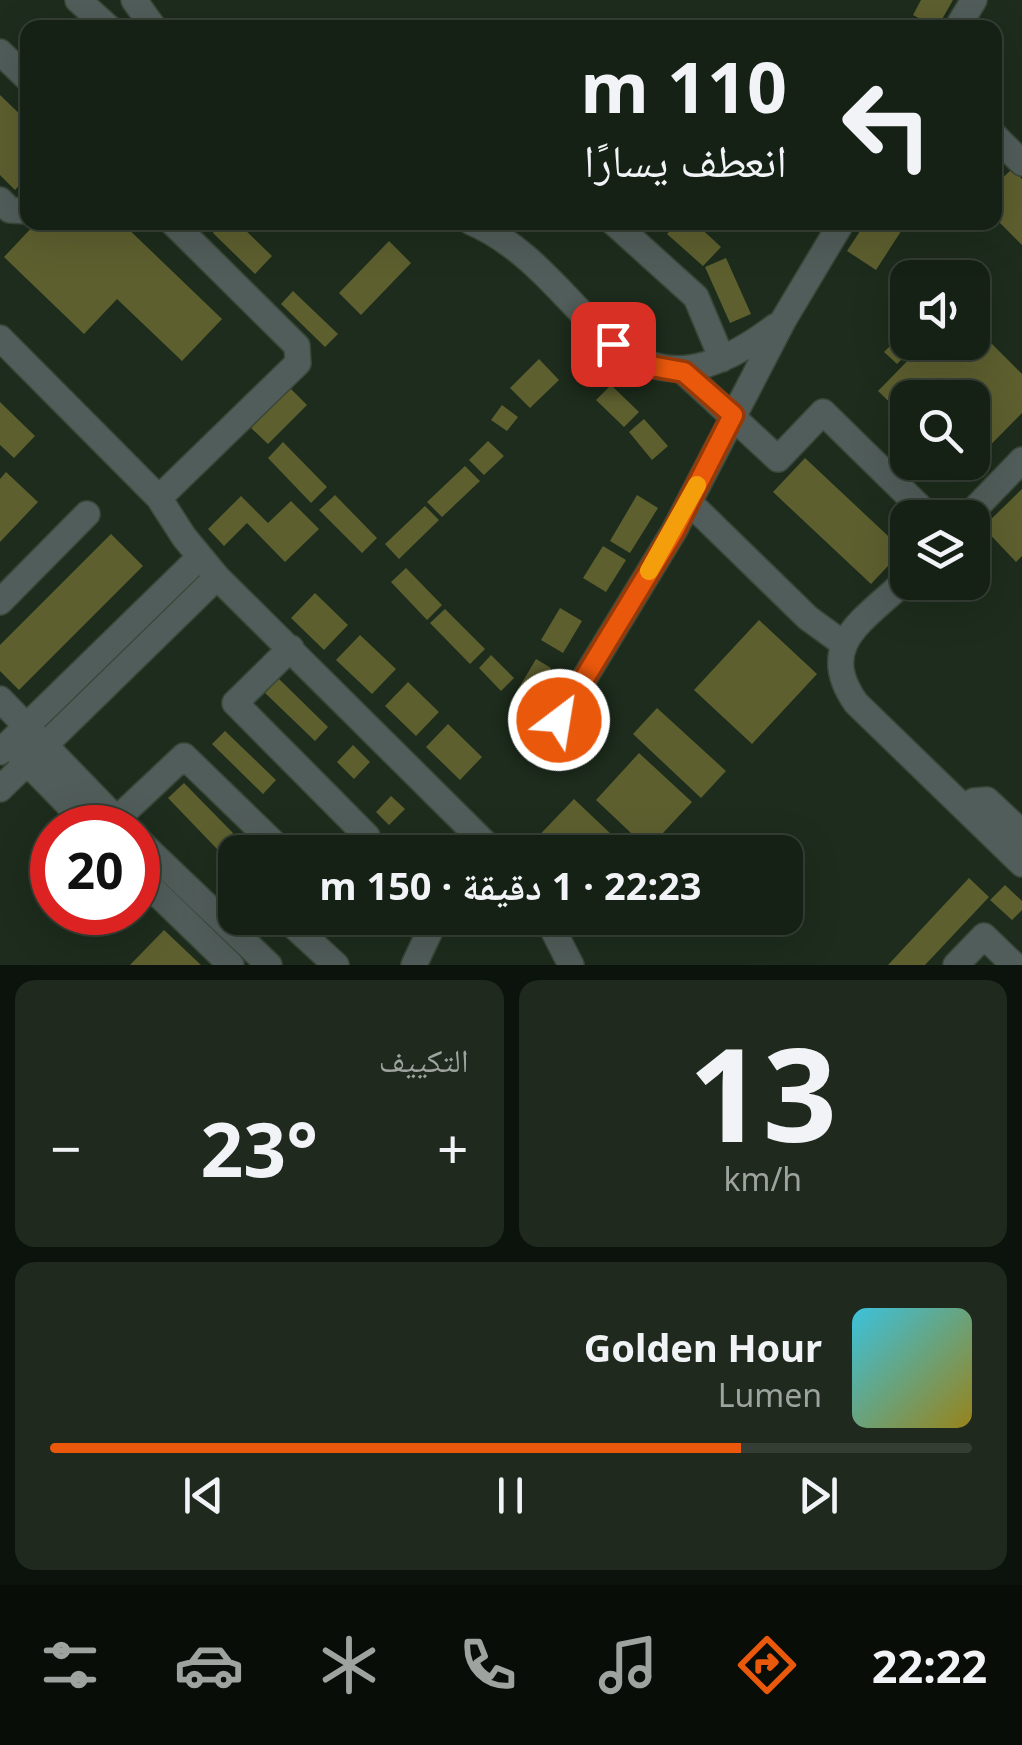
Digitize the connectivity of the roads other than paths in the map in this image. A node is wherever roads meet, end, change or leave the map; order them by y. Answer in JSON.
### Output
{"nodes":[{"id":1,"x":78,"y":0,"type":"edge"},
{"id":2,"x":100,"y":20,"type":"edge"},
{"id":3,"x":0,"y":52,"type":"edge"},
{"id":4,"x":20,"y":71,"type":"edge"},
{"id":5,"x":1002,"y":143,"type":"edge"},
{"id":6,"x":1022,"y":162,"type":"edge"},
{"id":7,"x":180,"y":230,"type":"edge"},
{"id":8,"x":485,"y":230,"type":"edge"},
{"id":9,"x":622,"y":230,"type":"edge"},
{"id":10,"x":837,"y":230,"type":"edge"},
{"id":11,"x":784,"y":319,"type":"junction"},
{"id":12,"x":0,"y":338,"type":"edge"},
{"id":13,"x":722,"y":359,"type":"junction"},
{"id":14,"x":684,"y":372,"type":"junction"},
{"id":15,"x":733,"y":415,"type":"junction"},
{"id":16,"x":1022,"y":460,"type":"edge"},
{"id":17,"x":159,"y":498,"type":"junction"},
{"id":18,"x":913,"y":500,"type":"edge"},
{"id":19,"x":983,"y":500,"type":"edge"},
{"id":20,"x":689,"y":502,"type":"junction"},
{"id":21,"x":87,"y":514,"type":"dead end"},
{"id":22,"x":209,"y":567,"type":"junction"},
{"id":23,"x":890,"y":595,"type":"edge"},
{"id":24,"x":0,"y":602,"type":"edge"},
{"id":25,"x":841,"y":642,"type":"junction"},
{"id":26,"x":290,"y":648,"type":"junction"},
{"id":27,"x":0,"y":700,"type":"edge"},
{"id":28,"x":559,"y":720,"type":"dead end"},
{"id":29,"x":18,"y":744,"type":"edge"},
{"id":30,"x":0,"y":789,"type":"edge"},
{"id":31,"x":71,"y":805,"type":"edge"},
{"id":32,"x":98,"y":805,"type":"edge"},
{"id":33,"x":138,"y":805,"type":"edge"},
{"id":34,"x":966,"y":810,"type":"junction"},
{"id":35,"x":1022,"y":833,"type":"edge"},
{"id":36,"x":266,"y":835,"type":"edge"},
{"id":37,"x":366,"y":835,"type":"edge"},
{"id":38,"x":477,"y":835,"type":"edge"},
{"id":39,"x":160,"y":861,"type":"edge"},
{"id":40,"x":1022,"y":864,"type":"edge"},
{"id":41,"x":160,"y":896,"type":"edge"},
{"id":42,"x":303,"y":935,"type":"edge"},
{"id":43,"x":428,"y":935,"type":"edge"},
{"id":44,"x":556,"y":935,"type":"edge"},
{"id":45,"x":231,"y":965,"type":"edge"},
{"id":46,"x":268,"y":965,"type":"edge"},
{"id":47,"x":336,"y":965,"type":"edge"},
{"id":48,"x":414,"y":965,"type":"edge"},
{"id":49,"x":571,"y":965,"type":"edge"},
{"id":50,"x":956,"y":965,"type":"edge"},
{"id":51,"x":1014,"y":965,"type":"edge"}],
"edges":[{"from":1,"to":2,"type":"lane"},
{"from":3,"to":4,"type":"lane"},
{"from":5,"to":6,"type":"lane"},
{"from":7,"to":17,"type":"lane"},
{"from":8,"to":14,"type":"lane"},
{"from":9,"to":13,"type":"lane"},
{"from":10,"to":11,"type":"lane"},
{"from":11,"to":13,"type":"lane"},
{"from":11,"to":15,"type":"lane"},
{"from":12,"to":17,"type":"lane"},
{"from":13,"to":14,"type":"lane"},
{"from":14,"to":15,"type":"lane"},
{"from":15,"to":18,"type":"lane"},
{"from":15,"to":20,"type":"lane"},
{"from":16,"to":19,"type":"lane"},
{"from":17,"to":22,"type":"lane"},
{"from":20,"to":25,"type":"lane"},
{"from":20,"to":28,"type":"lane"},
{"from":21,"to":24,"type":"lane"},
{"from":22,"to":26,"type":"lane"},
{"from":22,"to":29,"type":"lane"},
{"from":23,"to":25,"type":"lane"},
{"from":25,"to":34,"type":"lane"},
{"from":26,"to":37,"type":"lane"},
{"from":26,"to":38,"type":"lane"},
{"from":27,"to":29,"type":"lane"},
{"from":29,"to":30,"type":"lane"},
{"from":29,"to":31,"type":"lane"},
{"from":29,"to":32,"type":"lane"},
{"from":33,"to":36,"type":"lane"},
{"from":34,"to":35,"type":"lane"},
{"from":34,"to":40,"type":"lane"},
{"from":39,"to":46,"type":"lane"},
{"from":41,"to":45,"type":"lane"},
{"from":42,"to":47,"type":"lane"},
{"from":43,"to":48,"type":"lane"},
{"from":44,"to":49,"type":"lane"},
{"from":50,"to":51,"type":"lane"}]}
